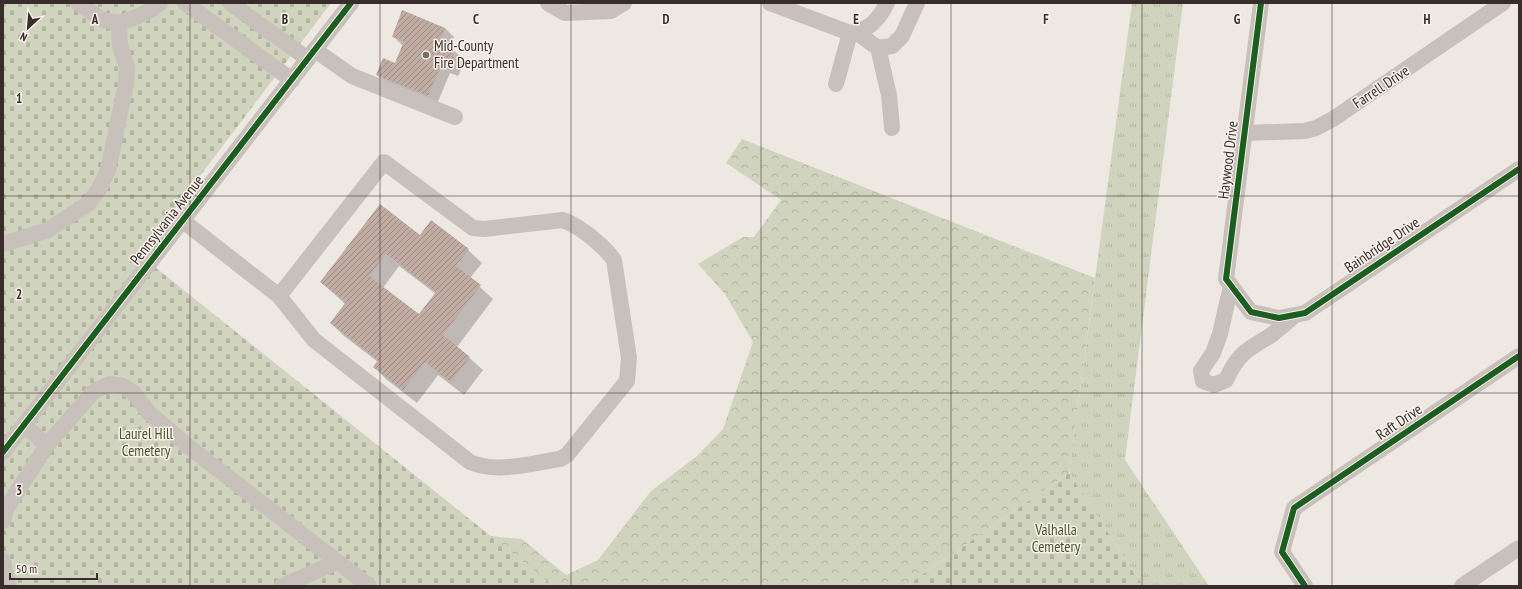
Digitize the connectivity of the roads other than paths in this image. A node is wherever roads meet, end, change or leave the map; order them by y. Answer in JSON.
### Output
{"nodes":[{"id":1,"x":78,"y":3,"type":"edge"},
{"id":2,"x":160,"y":3,"type":"edge"},
{"id":3,"x":185,"y":3,"type":"edge"},
{"id":4,"x":230,"y":3,"type":"edge"},
{"id":5,"x":351,"y":3,"type":"edge"},
{"id":6,"x":548,"y":3,"type":"edge"},
{"id":7,"x":624,"y":3,"type":"edge"},
{"id":8,"x":770,"y":3,"type":"edge"},
{"id":9,"x":887,"y":3,"type":"edge"},
{"id":10,"x":917,"y":3,"type":"edge"},
{"id":11,"x":1261,"y":3,"type":"edge"},
{"id":12,"x":1503,"y":3,"type":"edge"},
{"id":13,"x":119,"y":23,"type":"junction"},
{"id":14,"x":853,"y":33,"type":"junction"},
{"id":15,"x":878,"y":48,"type":"junction"},
{"id":16,"x":312,"y":54,"type":"junction"},
{"id":17,"x":292,"y":80,"type":"junction"},
{"id":18,"x":836,"y":84,"type":"dead end"},
{"id":19,"x":455,"y":117,"type":"dead end"},
{"id":20,"x":892,"y":128,"type":"dead end"},
{"id":21,"x":1245,"y":133,"type":"junction"},
{"id":22,"x":1519,"y":169,"type":"edge"},
{"id":23,"x":183,"y":221,"type":"junction"},
{"id":24,"x":3,"y":244,"type":"edge"},
{"id":25,"x":1232,"y":286,"type":"junction"},
{"id":26,"x":279,"y":296,"type":"junction"},
{"id":27,"x":1251,"y":312,"type":"joint"},
{"id":28,"x":1295,"y":315,"type":"junction"},
{"id":29,"x":1519,"y":356,"type":"edge"},
{"id":30,"x":25,"y":426,"type":"junction"},
{"id":31,"x":47,"y":445,"type":"junction"},
{"id":32,"x":3,"y":452,"type":"edge"},
{"id":33,"x":3,"y":521,"type":"edge"},
{"id":34,"x":1519,"y":548,"type":"edge"},
{"id":35,"x":3,"y":561,"type":"edge"},
{"id":36,"x":337,"y":562,"type":"junction"},
{"id":37,"x":8,"y":586,"type":"edge"},
{"id":38,"x":282,"y":586,"type":"edge"},
{"id":39,"x":369,"y":586,"type":"edge"},
{"id":40,"x":1305,"y":586,"type":"edge"},
{"id":41,"x":1462,"y":586,"type":"edge"}],
"edges":[{"from":1,"to":13,"type":"street"},
{"from":2,"to":13,"type":"street"},
{"from":3,"to":17,"type":"street"},
{"from":4,"to":16,"type":"street"},
{"from":5,"to":16,"type":"street","name":"Pennsylvania Avenue"},
{"from":6,"to":7,"type":"street"},
{"from":8,"to":14,"type":"street"},
{"from":9,"to":14,"type":"street"},
{"from":10,"to":15,"type":"street"},
{"from":11,"to":21,"type":"street","name":"Haywood Drive"},
{"from":12,"to":21,"type":"street","name":"Farrell Drive"},
{"from":13,"to":24,"type":"street"},
{"from":14,"to":15,"type":"street"},
{"from":14,"to":18,"type":"street"},
{"from":15,"to":20,"type":"street"},
{"from":16,"to":17,"type":"street","name":"Pennsylvania Avenue"},
{"from":16,"to":19,"type":"street"},
{"from":17,"to":23,"type":"street","name":"Pennsylvania Avenue"},
{"from":21,"to":25,"type":"street","name":"Haywood Drive"},
{"from":22,"to":28,"type":"street","name":"Bainbridge Drive"},
{"from":23,"to":26,"type":"street"},
{"from":23,"to":30,"type":"street","name":"Pennsylvania Avenue"},
{"from":25,"to":27,"type":"street","name":"Haywood Drive"},
{"from":25,"to":28,"type":"street","name":"Haywood Drive"},
{"from":26,"to":26,"type":"street"},
{"from":27,"to":28,"type":"street","name":"Bainbridge Drive"},
{"from":29,"to":40,"type":"street","name":"Raft Drive"},
{"from":30,"to":31,"type":"street"},
{"from":30,"to":32,"type":"street","name":"Pennsylvania Avenue"},
{"from":31,"to":33,"type":"street"},
{"from":31,"to":36,"type":"street"},
{"from":34,"to":41,"type":"street"},
{"from":35,"to":37,"type":"street"},
{"from":36,"to":38,"type":"street"},
{"from":36,"to":39,"type":"street"}]}
